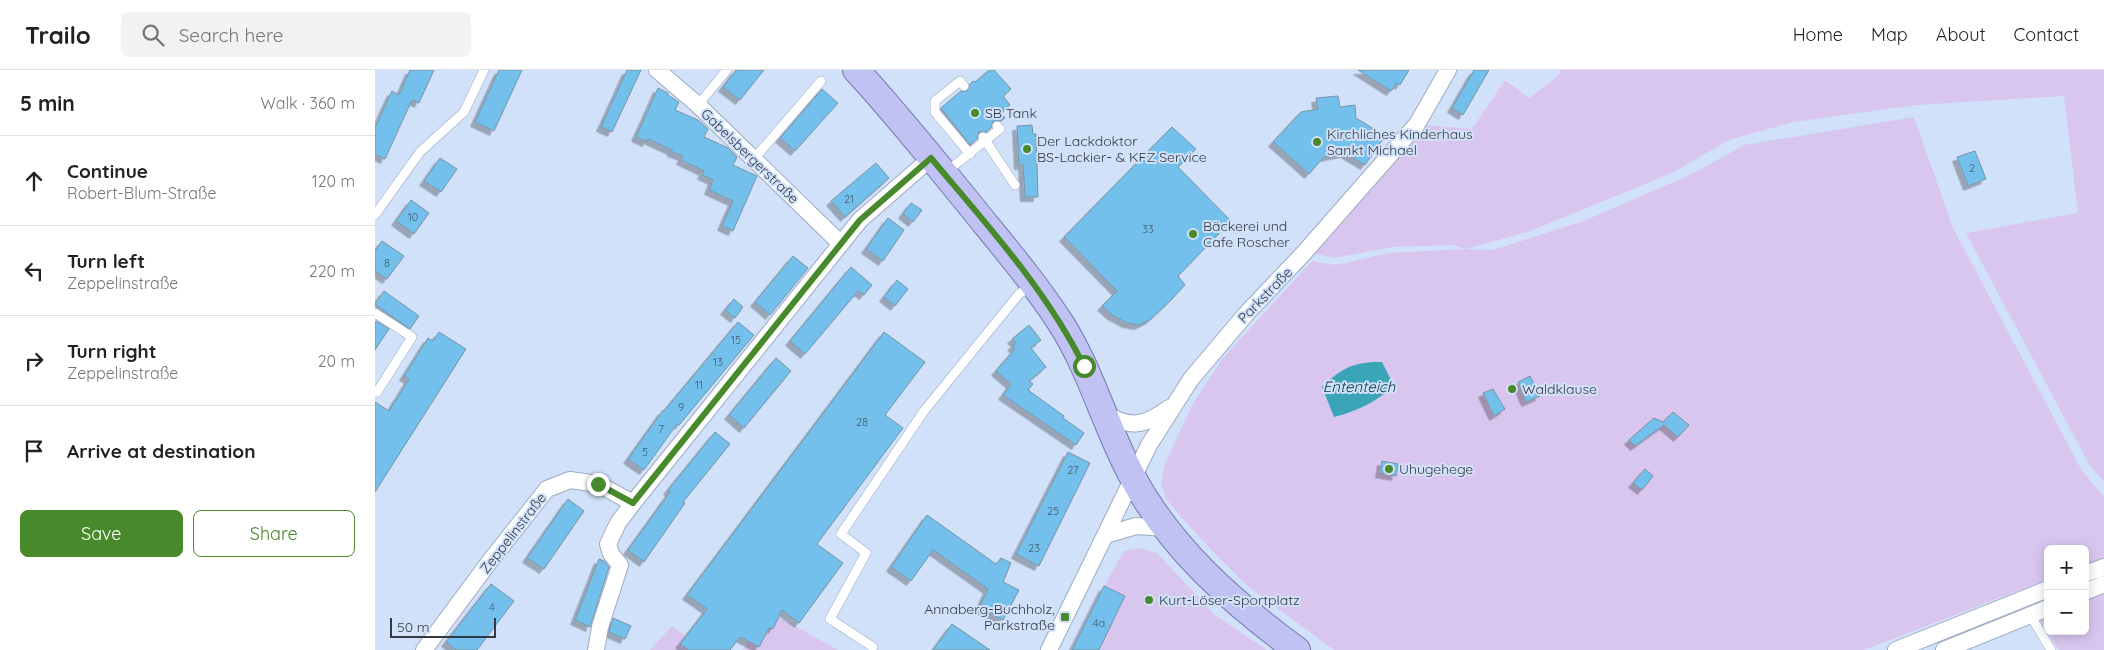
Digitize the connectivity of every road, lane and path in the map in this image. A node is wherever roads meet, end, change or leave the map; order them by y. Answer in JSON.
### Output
{"nodes":[{"id":1,"x":484,"y":70,"type":"edge"},
{"id":2,"x":657,"y":70,"type":"edge"},
{"id":3,"x":727,"y":70,"type":"edge"},
{"id":4,"x":856,"y":70,"type":"edge"},
{"id":5,"x":1448,"y":70,"type":"edge"},
{"id":6,"x":821,"y":82,"type":"dead end"},
{"id":7,"x":964,"y":86,"type":"dead end"},
{"id":8,"x":698,"y":105,"type":"junction"},
{"id":9,"x":997,"y":126,"type":"dead end"},
{"id":10,"x":984,"y":139,"type":"junction"},
{"id":11,"x":969,"y":154,"type":"junction"},
{"id":12,"x":753,"y":160,"type":"junction"},
{"id":13,"x":937,"y":166,"type":"junction"},
{"id":14,"x":1015,"y":185,"type":"dead end"},
{"id":15,"x":375,"y":215,"type":"edge"},
{"id":16,"x":841,"y":244,"type":"junction"},
{"id":17,"x":1034,"y":284,"type":"junction"},
{"id":18,"x":375,"y":313,"type":"edge"},
{"id":19,"x":375,"y":391,"type":"edge"},
{"id":20,"x":1173,"y":405,"type":"junction"},
{"id":21,"x":1103,"y":413,"type":"junction"},
{"id":22,"x":1133,"y":477,"type":"junction"},
{"id":23,"x":633,"y":503,"type":"junction"},
{"id":24,"x":1165,"y":528,"type":"junction"},
{"id":25,"x":1105,"y":535,"type":"junction"},
{"id":26,"x":2104,"y":567,"type":"edge"},
{"id":27,"x":2089,"y":573,"type":"edge"},
{"id":28,"x":2104,"y":584,"type":"edge"},
{"id":29,"x":2046,"y":590,"type":"edge"},
{"id":30,"x":2089,"y":590,"type":"edge"},
{"id":31,"x":2024,"y":599,"type":"junction"},
{"id":32,"x":2044,"y":610,"type":"edge"},
{"id":33,"x":2030,"y":616,"type":"junction"},
{"id":34,"x":873,"y":647,"type":"dead end"},
{"id":35,"x":424,"y":650,"type":"edge"},
{"id":36,"x":596,"y":650,"type":"edge"},
{"id":37,"x":1049,"y":650,"type":"edge"},
{"id":38,"x":1297,"y":650,"type":"edge"},
{"id":39,"x":1896,"y":650,"type":"edge"},
{"id":40,"x":1944,"y":650,"type":"edge"},
{"id":41,"x":2051,"y":650,"type":"edge"}],
"edges":[{"from":1,"to":15,"type":"lane"},
{"from":2,"to":8,"type":"street","name":"Gabelsbergerstraße"},
{"from":3,"to":8,"type":"lane"},
{"from":4,"to":13,"type":"main road"},
{"from":5,"to":20,"type":"street","name":"Parkstraße"},
{"from":6,"to":12,"type":"lane"},
{"from":7,"to":11,"type":"lane"},
{"from":8,"to":12,"type":"street","name":"Gabelsbergerstraße"},
{"from":9,"to":10,"type":"lane"},
{"from":10,"to":11,"type":"lane"},
{"from":10,"to":14,"type":"lane"},
{"from":11,"to":13,"type":"lane"},
{"from":12,"to":16,"type":"street","name":"Gabelsbergerstraße"},
{"from":13,"to":16,"type":"street"},
{"from":13,"to":17,"type":"main road"},
{"from":16,"to":23,"type":"street"},
{"from":17,"to":21,"type":"main road"},
{"from":17,"to":34,"type":"lane"},
{"from":18,"to":19,"type":"lane"},
{"from":20,"to":21,"type":"street"},
{"from":20,"to":22,"type":"street","name":"Parkstraße"},
{"from":21,"to":22,"type":"main road"},
{"from":22,"to":24,"type":"main road"},
{"from":22,"to":25,"type":"street","name":"Parkstraße"},
{"from":23,"to":35,"type":"street","name":"Zeppelinstraße"},
{"from":23,"to":36,"type":"street"},
{"from":24,"to":25,"type":"street"},
{"from":24,"to":38,"type":"main road"},
{"from":25,"to":37,"type":"street","name":"Parkstraße"},
{"from":26,"to":27,"type":"street"},
{"from":28,"to":30,"type":"street"},
{"from":29,"to":31,"type":"street"},
{"from":31,"to":33,"type":"lane"},
{"from":31,"to":39,"type":"street"},
{"from":32,"to":33,"type":"street"},
{"from":33,"to":40,"type":"street"},
{"from":33,"to":41,"type":"lane"}]}
